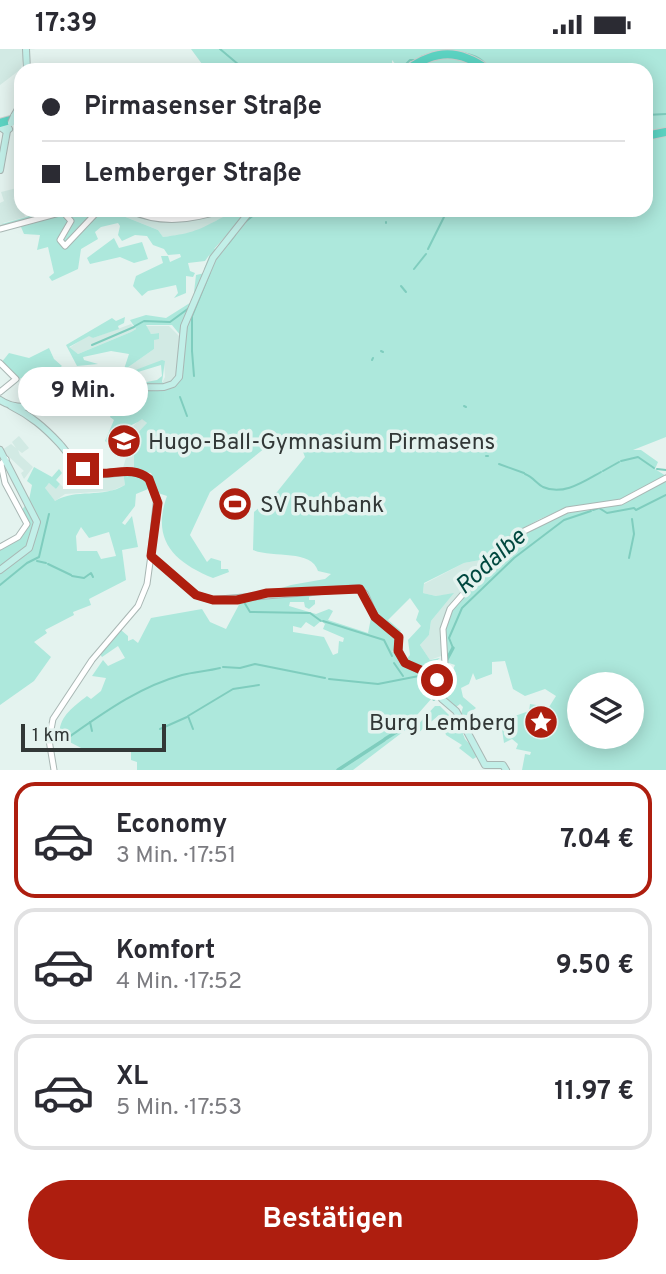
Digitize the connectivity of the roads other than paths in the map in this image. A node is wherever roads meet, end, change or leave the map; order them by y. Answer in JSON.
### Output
{"nodes":[{"id":1,"x":421,"y":63,"type":"edge"},
{"id":2,"x":476,"y":63,"type":"edge"},
{"id":3,"x":8,"y":124,"type":"edge"},
{"id":4,"x":0,"y":170,"type":"edge"},
{"id":5,"x":44,"y":217,"type":"edge"},
{"id":6,"x":69,"y":217,"type":"edge"},
{"id":7,"x":92,"y":217,"type":"edge"},
{"id":8,"x":152,"y":217,"type":"edge"},
{"id":9,"x":190,"y":217,"type":"edge"},
{"id":10,"x":245,"y":217,"type":"edge"},
{"id":11,"x":0,"y":229,"type":"edge"},
{"id":12,"x":0,"y":363,"type":"edge"},
{"id":13,"x":0,"y":392,"type":"edge"},
{"id":14,"x":0,"y":400,"type":"edge"},
{"id":15,"x":30,"y":411,"type":"junction"},
{"id":16,"x":0,"y":450,"type":"edge"},
{"id":17,"x":6,"y":459,"type":"junction"},
{"id":18,"x":666,"y":478,"type":"edge"},
{"id":19,"x":0,"y":547,"type":"edge"},
{"id":20,"x":151,"y":557,"type":"junction"},
{"id":21,"x":0,"y":570,"type":"edge"},
{"id":22,"x":436,"y":678,"type":"junction"},
{"id":23,"x":54,"y":770,"type":"edge"},
{"id":24,"x":506,"y":770,"type":"edge"}],
"edges":[{"from":1,"to":2,"type":"highway"},
{"from":3,"to":4,"type":"main road"},
{"from":5,"to":11,"type":"street"},
{"from":6,"to":7,"type":"street"},
{"from":8,"to":9,"type":"street"},
{"from":10,"to":15,"type":"main road"},
{"from":12,"to":13,"type":"street"},
{"from":14,"to":15,"type":"main road"},
{"from":15,"to":20,"type":"main road"},
{"from":16,"to":17,"type":"main road"},
{"from":17,"to":19,"type":"street"},
{"from":17,"to":21,"type":"main road"},
{"from":18,"to":22,"type":"street"},
{"from":20,"to":22,"type":"main road"},
{"from":20,"to":23,"type":"street"},
{"from":22,"to":24,"type":"main road"}]}
